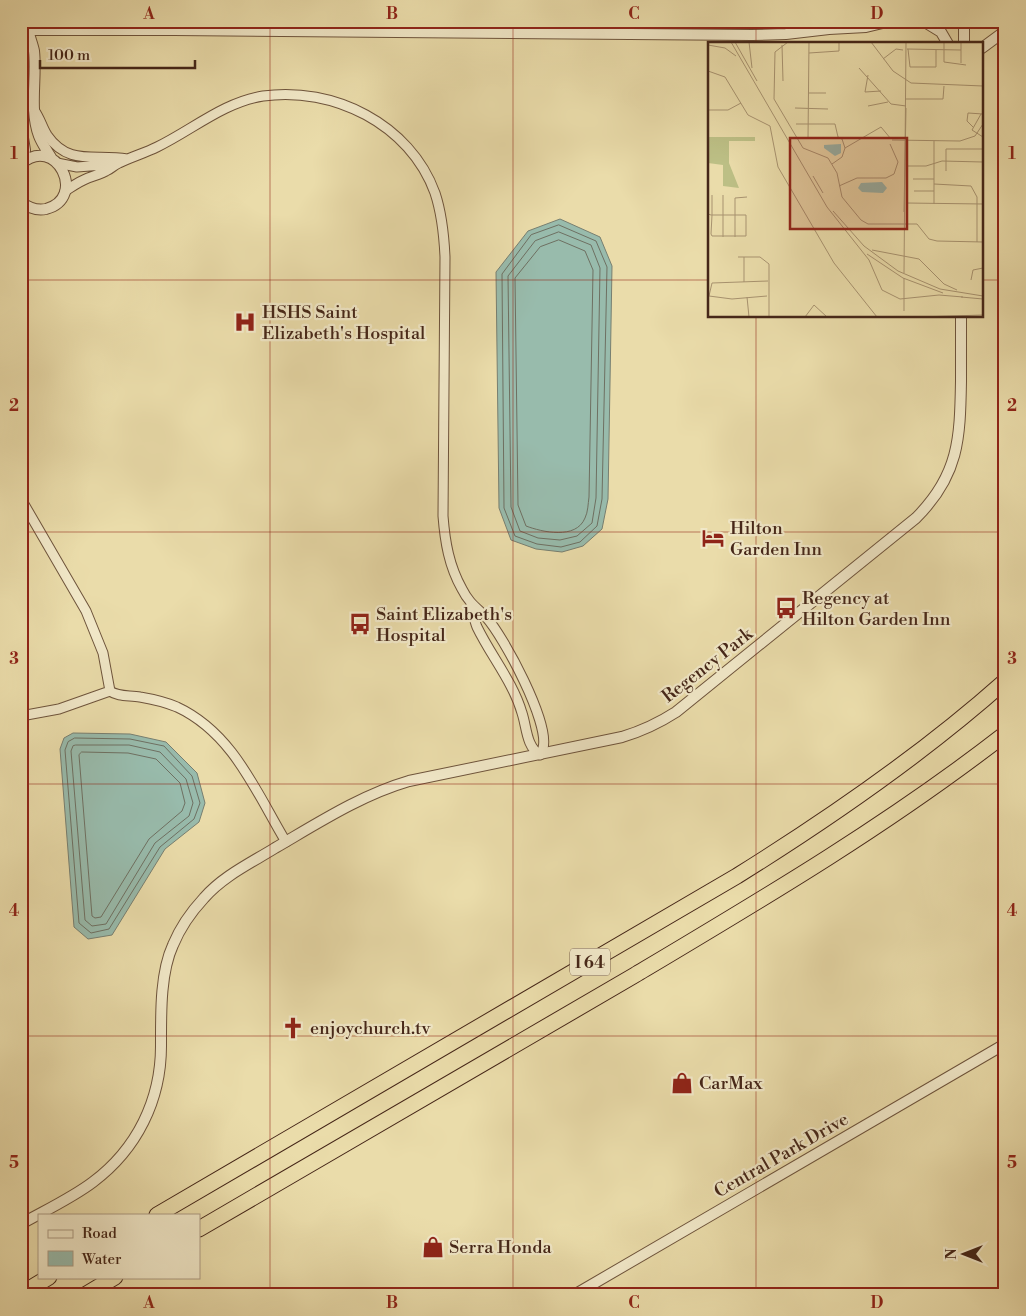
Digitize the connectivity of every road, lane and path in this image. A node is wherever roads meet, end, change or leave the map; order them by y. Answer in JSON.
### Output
{"nodes":[{"id":1,"x":891,"y":21,"type":"edge"},
{"id":2,"x":923,"y":21,"type":"edge"},
{"id":3,"x":964,"y":21,"type":"edge"},
{"id":4,"x":25,"y":27,"type":"edge"},
{"id":5,"x":1005,"y":31,"type":"edge"},
{"id":6,"x":947,"y":42,"type":"edge"},
{"id":7,"x":964,"y":42,"type":"edge"},
{"id":8,"x":21,"y":43,"type":"edge"},
{"id":9,"x":984,"y":47,"type":"edge"},
{"id":10,"x":34,"y":110,"type":"junction"},
{"id":11,"x":21,"y":126,"type":"edge"},
{"id":12,"x":127,"y":160,"type":"junction"},
{"id":13,"x":55,"y":161,"type":"junction"},
{"id":14,"x":22,"y":163,"type":"edge"},
{"id":15,"x":116,"y":164,"type":"junction"},
{"id":16,"x":65,"y":191,"type":"junction"},
{"id":17,"x":22,"y":203,"type":"edge"},
{"id":18,"x":961,"y":318,"type":"edge"},
{"id":19,"x":21,"y":499,"type":"edge"},
{"id":20,"x":471,"y":604,"type":"junction"},
{"id":21,"x":1005,"y":681,"type":"edge"},
{"id":22,"x":110,"y":691,"type":"junction"},
{"id":23,"x":21,"y":716,"type":"edge"},
{"id":24,"x":1005,"y":734,"type":"edge"},
{"id":25,"x":540,"y":755,"type":"junction"},
{"id":26,"x":286,"y":842,"type":"junction"},
{"id":27,"x":1005,"y":1044,"type":"edge"},
{"id":28,"x":38,"y":1214,"type":"edge"},
{"id":29,"x":38,"y":1214,"type":"edge"},
{"id":30,"x":159,"y":1214,"type":"edge"},
{"id":31,"x":21,"y":1224,"type":"edge"},
{"id":32,"x":200,"y":1228,"type":"edge"},
{"id":33,"x":48,"y":1278,"type":"edge"},
{"id":34,"x":114,"y":1278,"type":"edge"},
{"id":35,"x":21,"y":1294,"type":"edge"},
{"id":36,"x":85,"y":1295,"type":"edge"},
{"id":37,"x":574,"y":1295,"type":"edge"}],
"edges":[{"from":1,"to":4,"type":"street"},
{"from":2,"to":6,"type":"street"},
{"from":3,"to":7,"type":"street"},
{"from":4,"to":8,"type":"street"},
{"from":4,"to":10,"type":"street"},
{"from":5,"to":9,"type":"street"},
{"from":10,"to":12,"type":"street"},
{"from":10,"to":13,"type":"street"},
{"from":11,"to":14,"type":"street"},
{"from":12,"to":15,"type":"street"},
{"from":12,"to":20,"type":"street"},
{"from":13,"to":14,"type":"street"},
{"from":13,"to":15,"type":"street"},
{"from":13,"to":16,"type":"street"},
{"from":15,"to":16,"type":"street"},
{"from":16,"to":17,"type":"street"},
{"from":18,"to":25,"type":"street","name":"Regency Park"},
{"from":19,"to":22,"type":"street"},
{"from":20,"to":25,"type":"street"},
{"from":20,"to":25,"type":"street"},
{"from":21,"to":30,"type":"highway","number":"I 64"},
{"from":22,"to":23,"type":"street"},
{"from":22,"to":26,"type":"street"},
{"from":24,"to":32,"type":"highway","number":"I 64"},
{"from":25,"to":26,"type":"street","name":"Regency Park"},
{"from":26,"to":29,"type":"street","name":"Regency Park"},
{"from":27,"to":37,"type":"street","name":"Central Park Drive"},
{"from":28,"to":31,"type":"street","name":"Regency Park"},
{"from":33,"to":35,"type":"highway"},
{"from":34,"to":36,"type":"highway"}]}
